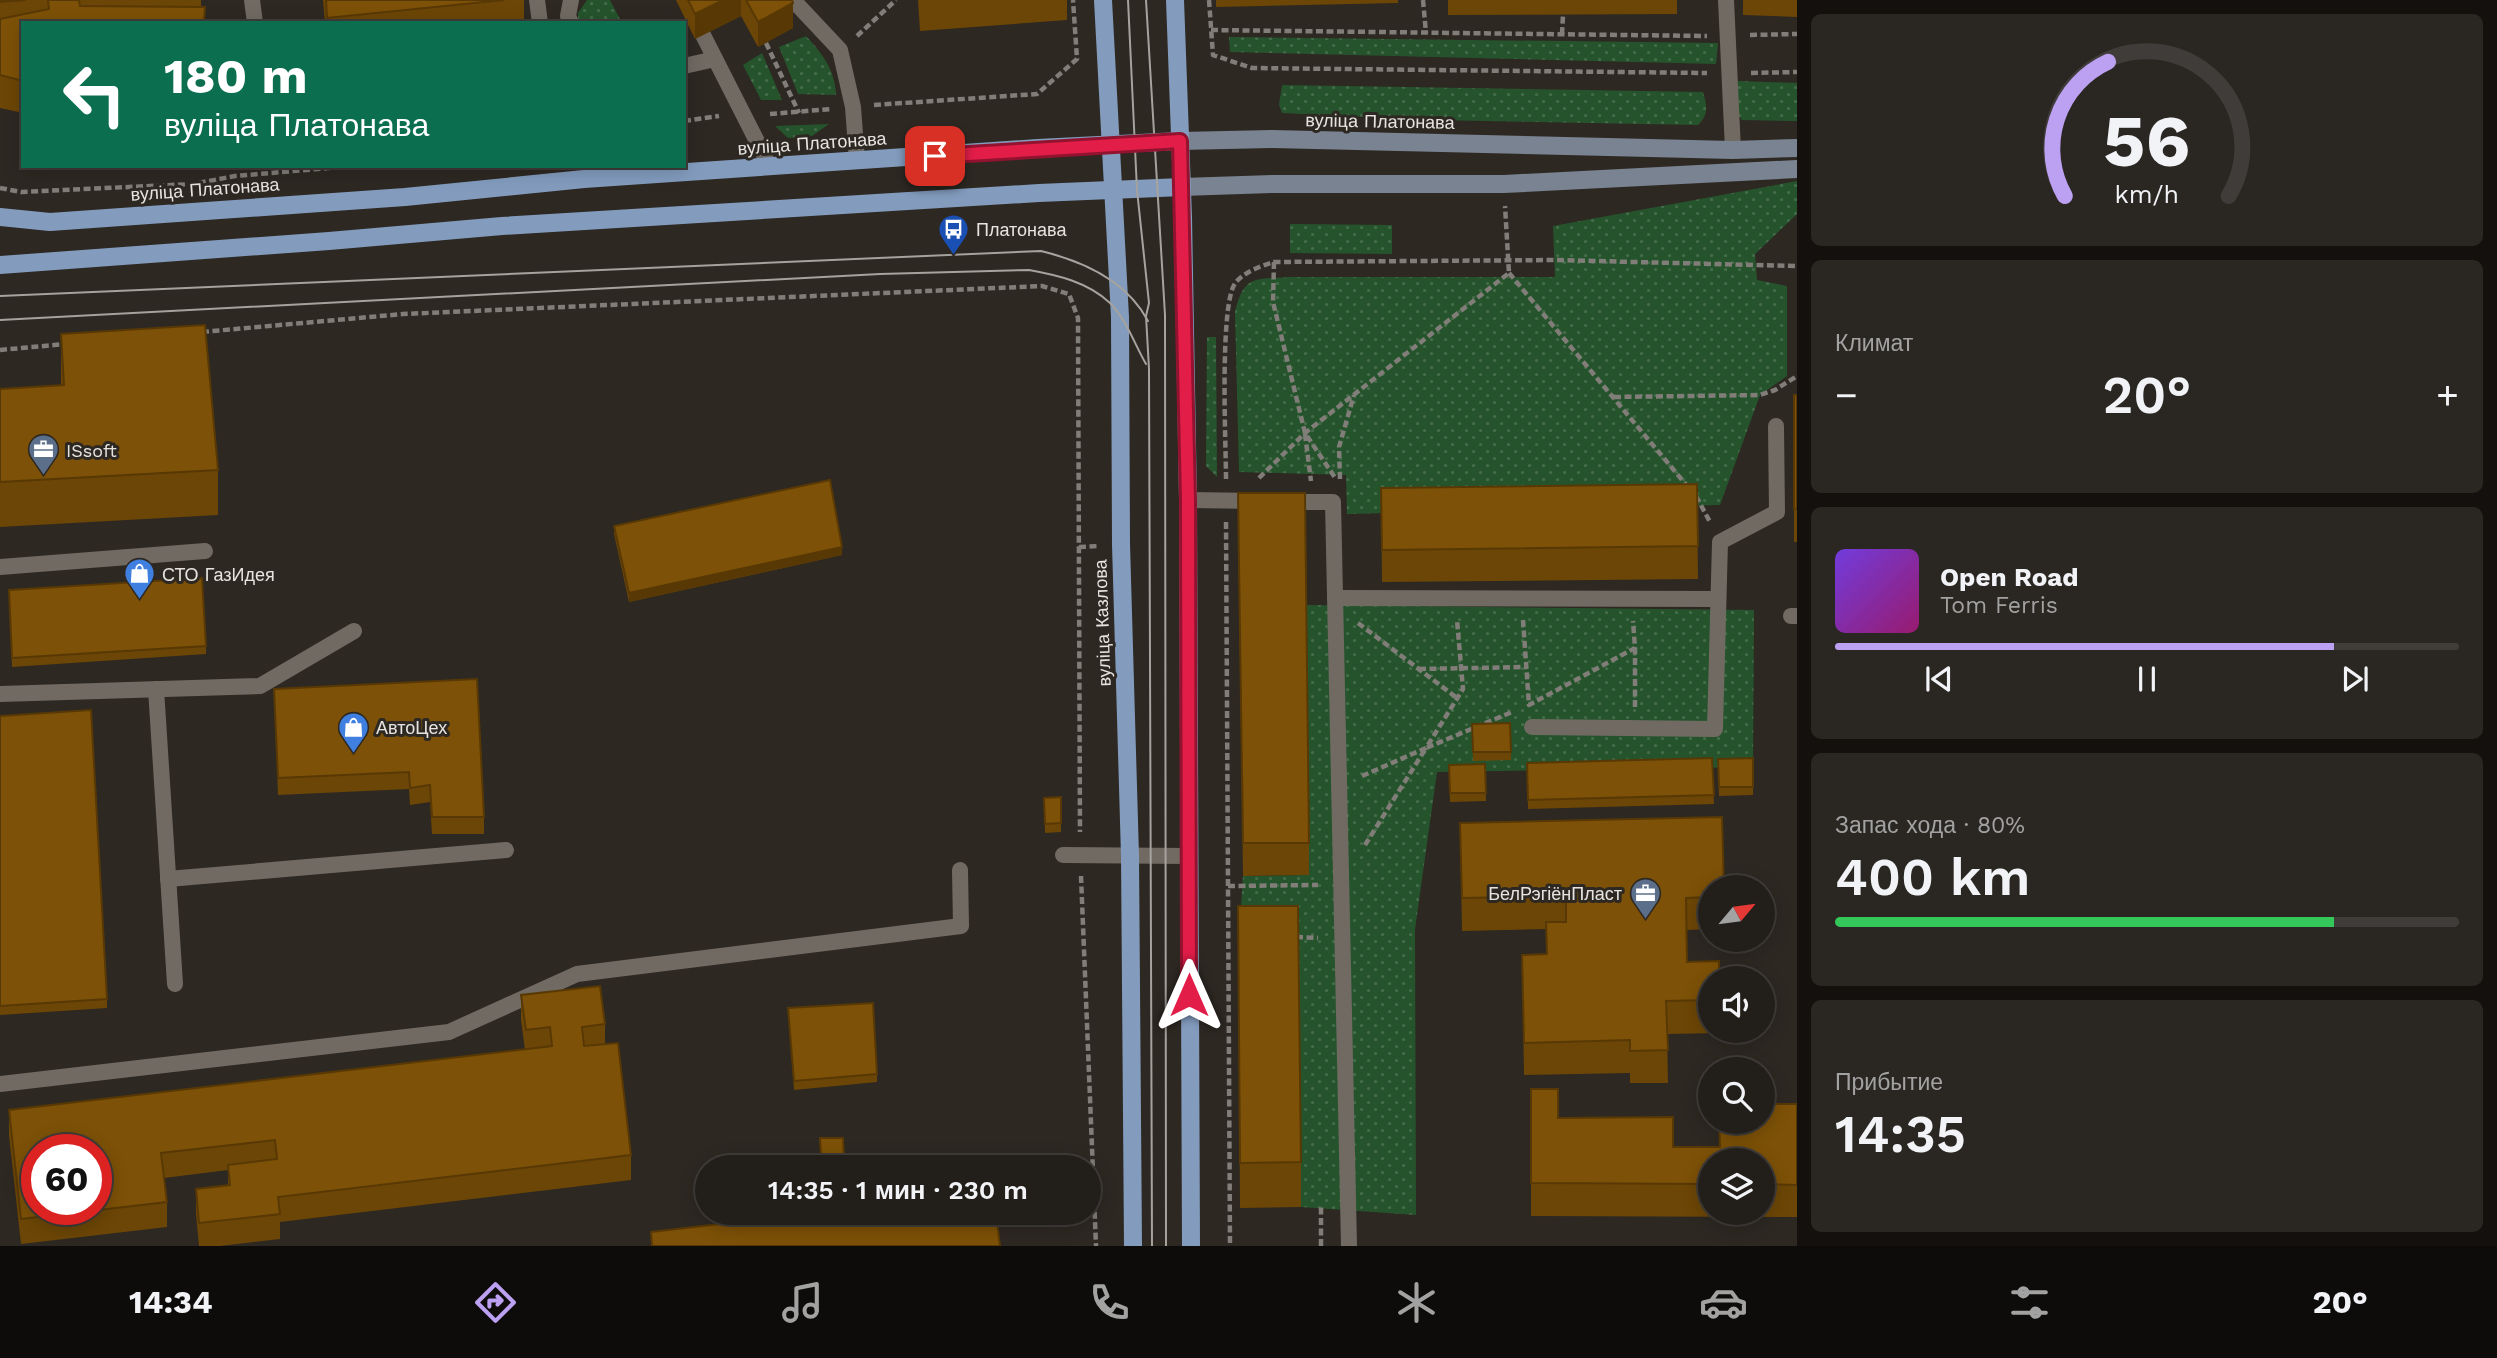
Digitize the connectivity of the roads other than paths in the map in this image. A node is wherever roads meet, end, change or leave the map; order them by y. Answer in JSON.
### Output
{"nodes":[{"id":1,"x":252,"y":0,"type":"edge"},
{"id":2,"x":537,"y":0,"type":"edge"},
{"id":3,"x":571,"y":0,"type":"edge"},
{"id":4,"x":793,"y":0,"type":"edge"},
{"id":5,"x":1103,"y":0,"type":"edge"},
{"id":6,"x":1175,"y":0,"type":"edge"},
{"id":7,"x":1726,"y":0,"type":"edge"},
{"id":8,"x":255,"y":21,"type":"edge"},
{"id":9,"x":540,"y":21,"type":"edge"},
{"id":10,"x":570,"y":21,"type":"edge"},
{"id":11,"x":703,"y":35,"type":"edge"},
{"id":12,"x":715,"y":59,"type":"junction"},
{"id":13,"x":686,"y":66,"type":"edge"},
{"id":14,"x":1180,"y":141,"type":"junction"},
{"id":15,"x":1111,"y":145,"type":"junction"},
{"id":16,"x":1797,"y":148,"type":"edge"},
{"id":17,"x":1733,"y":150,"type":"junction"},
{"id":18,"x":857,"y":161,"type":"junction"},
{"id":19,"x":770,"y":167,"type":"junction"},
{"id":20,"x":1797,"y":169,"type":"edge"},
{"id":21,"x":1182,"y":187,"type":"junction"},
{"id":22,"x":1113,"y":191,"type":"junction"},
{"id":23,"x":0,"y":217,"type":"edge"},
{"id":24,"x":0,"y":264,"type":"edge"},
{"id":25,"x":1776,"y":426,"type":"dead end"},
{"id":26,"x":1188,"y":500,"type":"junction"},
{"id":27,"x":205,"y":551,"type":"dead end"},
{"id":28,"x":0,"y":566,"type":"edge"},
{"id":29,"x":1718,"y":599,"type":"junction"},
{"id":30,"x":1335,"y":602,"type":"junction"},
{"id":31,"x":354,"y":631,"type":"dead end"},
{"id":32,"x":156,"y":689,"type":"junction"},
{"id":33,"x":0,"y":694,"type":"edge"},
{"id":34,"x":1532,"y":727,"type":"road end"},
{"id":35,"x":506,"y":850,"type":"dead end"},
{"id":36,"x":1063,"y":855,"type":"dead end"},
{"id":37,"x":1130,"y":856,"type":"junction"},
{"id":38,"x":1188,"y":856,"type":"junction"},
{"id":39,"x":960,"y":870,"type":"dead end"},
{"id":40,"x":168,"y":879,"type":"junction"},
{"id":41,"x":175,"y":984,"type":"dead end"},
{"id":42,"x":0,"y":1084,"type":"edge"},
{"id":43,"x":1133,"y":1246,"type":"edge"},
{"id":44,"x":1191,"y":1246,"type":"edge"},
{"id":45,"x":1349,"y":1246,"type":"edge"}],
"edges":[{"from":1,"to":8,"type":"lane"},
{"from":2,"to":9,"type":"lane"},
{"from":3,"to":10,"type":"lane"},
{"from":4,"to":18,"type":"lane"},
{"from":5,"to":15,"type":"main road","name":"вуліца Казлова"},
{"from":6,"to":14,"type":"main road"},
{"from":7,"to":17,"type":"lane"},
{"from":11,"to":12,"type":"lane"},
{"from":12,"to":13,"type":"lane"},
{"from":12,"to":19,"type":"lane"},
{"from":14,"to":15,"type":"main road","name":"вуліца Платонава"},
{"from":14,"to":17,"type":"main road","name":"вуліца Платонава"},
{"from":14,"to":21,"type":"main road"},
{"from":15,"to":18,"type":"main road","name":"вуліца Платонава"},
{"from":15,"to":22,"type":"main road","name":"вуліца Казлова"},
{"from":16,"to":17,"type":"main road","name":"вуліца Платонава"},
{"from":18,"to":19,"type":"main road","name":"вуліца Платонава"},
{"from":19,"to":23,"type":"main road","name":"вуліца Платонава"},
{"from":20,"to":21,"type":"main road"},
{"from":21,"to":22,"type":"main road"},
{"from":21,"to":26,"type":"main road"},
{"from":22,"to":24,"type":"main road"},
{"from":22,"to":37,"type":"main road","name":"вуліца Казлова"},
{"from":25,"to":29,"type":"lane"},
{"from":26,"to":30,"type":"lane"},
{"from":26,"to":38,"type":"main road"},
{"from":27,"to":28,"type":"lane"},
{"from":29,"to":30,"type":"lane"},
{"from":29,"to":34,"type":"lane"},
{"from":30,"to":45,"type":"lane"},
{"from":31,"to":32,"type":"lane"},
{"from":32,"to":33,"type":"lane"},
{"from":32,"to":40,"type":"lane"},
{"from":35,"to":40,"type":"lane"},
{"from":36,"to":37,"type":"lane"},
{"from":37,"to":38,"type":"lane"},
{"from":37,"to":43,"type":"main road","name":"вуліца Казлова"},
{"from":38,"to":44,"type":"main road"},
{"from":39,"to":42,"type":"lane"},
{"from":40,"to":41,"type":"lane"}]}
